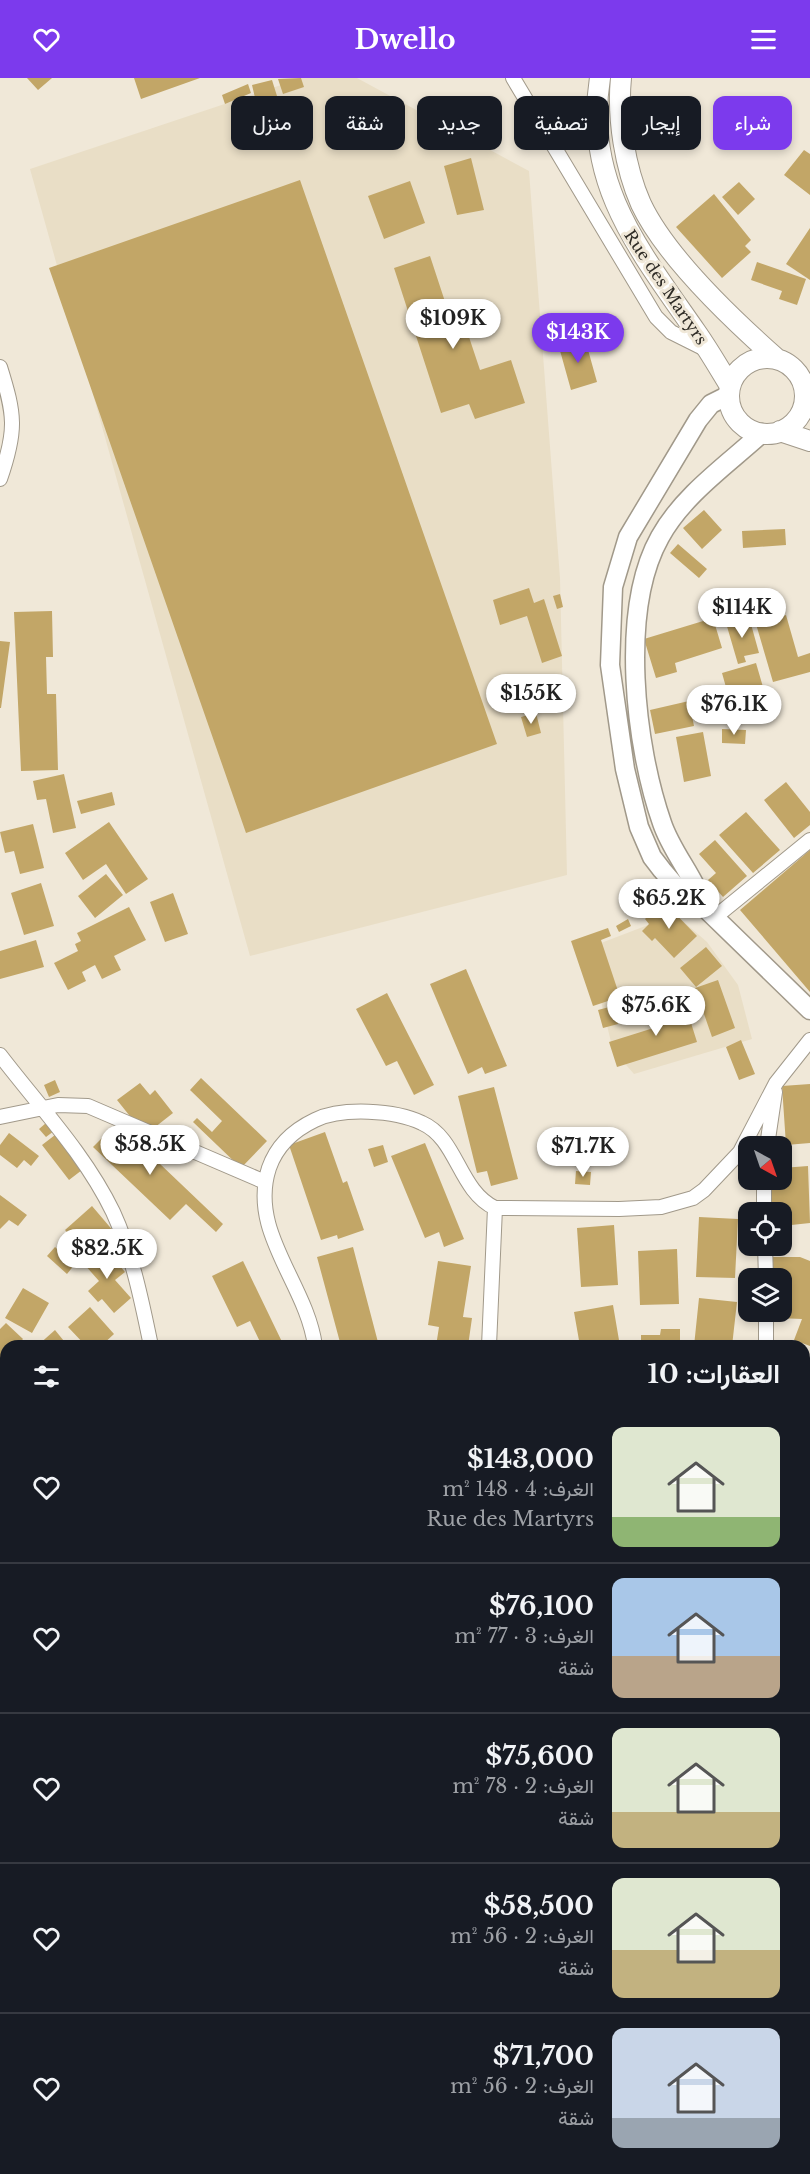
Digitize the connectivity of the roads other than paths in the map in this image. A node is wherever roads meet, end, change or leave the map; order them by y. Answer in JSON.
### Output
{"nodes":[{"id":1,"x":513,"y":78,"type":"edge"},
{"id":2,"x":600,"y":78,"type":"edge"},
{"id":3,"x":621,"y":78,"type":"edge"},
{"id":4,"x":708,"y":351,"type":"junction"},
{"id":5,"x":777,"y":359,"type":"junction"},
{"id":6,"x":0,"y":367,"type":"edge"},
{"id":7,"x":804,"y":377,"type":"edge"},
{"id":8,"x":730,"y":391,"type":"junction"},
{"id":9,"x":771,"y":432,"type":"junction"},
{"id":10,"x":810,"y":441,"type":"edge"},
{"id":11,"x":1,"y":471,"type":"edge"},
{"id":12,"x":810,"y":840,"type":"edge"},
{"id":13,"x":709,"y":913,"type":"junction"},
{"id":14,"x":810,"y":1010,"type":"edge"},
{"id":15,"x":810,"y":1040,"type":"edge"},
{"id":16,"x":0,"y":1055,"type":"edge"},
{"id":17,"x":776,"y":1083,"type":"junction"},
{"id":18,"x":45,"y":1108,"type":"junction"},
{"id":19,"x":0,"y":1117,"type":"edge"},
{"id":20,"x":768,"y":1136,"type":"edge"},
{"id":21,"x":265,"y":1182,"type":"junction"},
{"id":22,"x":495,"y":1208,"type":"junction"},
{"id":23,"x":766,"y":1322,"type":"edge"},
{"id":24,"x":149,"y":1340,"type":"edge"},
{"id":25,"x":313,"y":1340,"type":"edge"},
{"id":26,"x":489,"y":1340,"type":"edge"},
{"id":27,"x":766,"y":1340,"type":"edge"}],
"edges":[{"from":1,"to":4,"type":"street"},
{"from":2,"to":4,"type":"main road","name":"Rue des Martyrs"},
{"from":3,"to":5,"type":"main road","name":"Rue des Martyrs"},
{"from":4,"to":8,"type":"main road","name":"Rue des Martyrs"},
{"from":5,"to":7,"type":"main road"},
{"from":5,"to":8,"type":"main road"},
{"from":6,"to":11,"type":"street"},
{"from":7,"to":9,"type":"main road"},
{"from":8,"to":9,"type":"main road"},
{"from":8,"to":13,"type":"street"},
{"from":9,"to":10,"type":"main road"},
{"from":9,"to":13,"type":"street"},
{"from":12,"to":13,"type":"street"},
{"from":13,"to":14,"type":"street"},
{"from":15,"to":17,"type":"street"},
{"from":16,"to":18,"type":"street"},
{"from":17,"to":20,"type":"street"},
{"from":17,"to":22,"type":"street"},
{"from":18,"to":19,"type":"street"},
{"from":18,"to":21,"type":"street"},
{"from":18,"to":24,"type":"street"},
{"from":21,"to":22,"type":"street"},
{"from":21,"to":25,"type":"street"},
{"from":22,"to":26,"type":"street"},
{"from":23,"to":27,"type":"street"}]}
